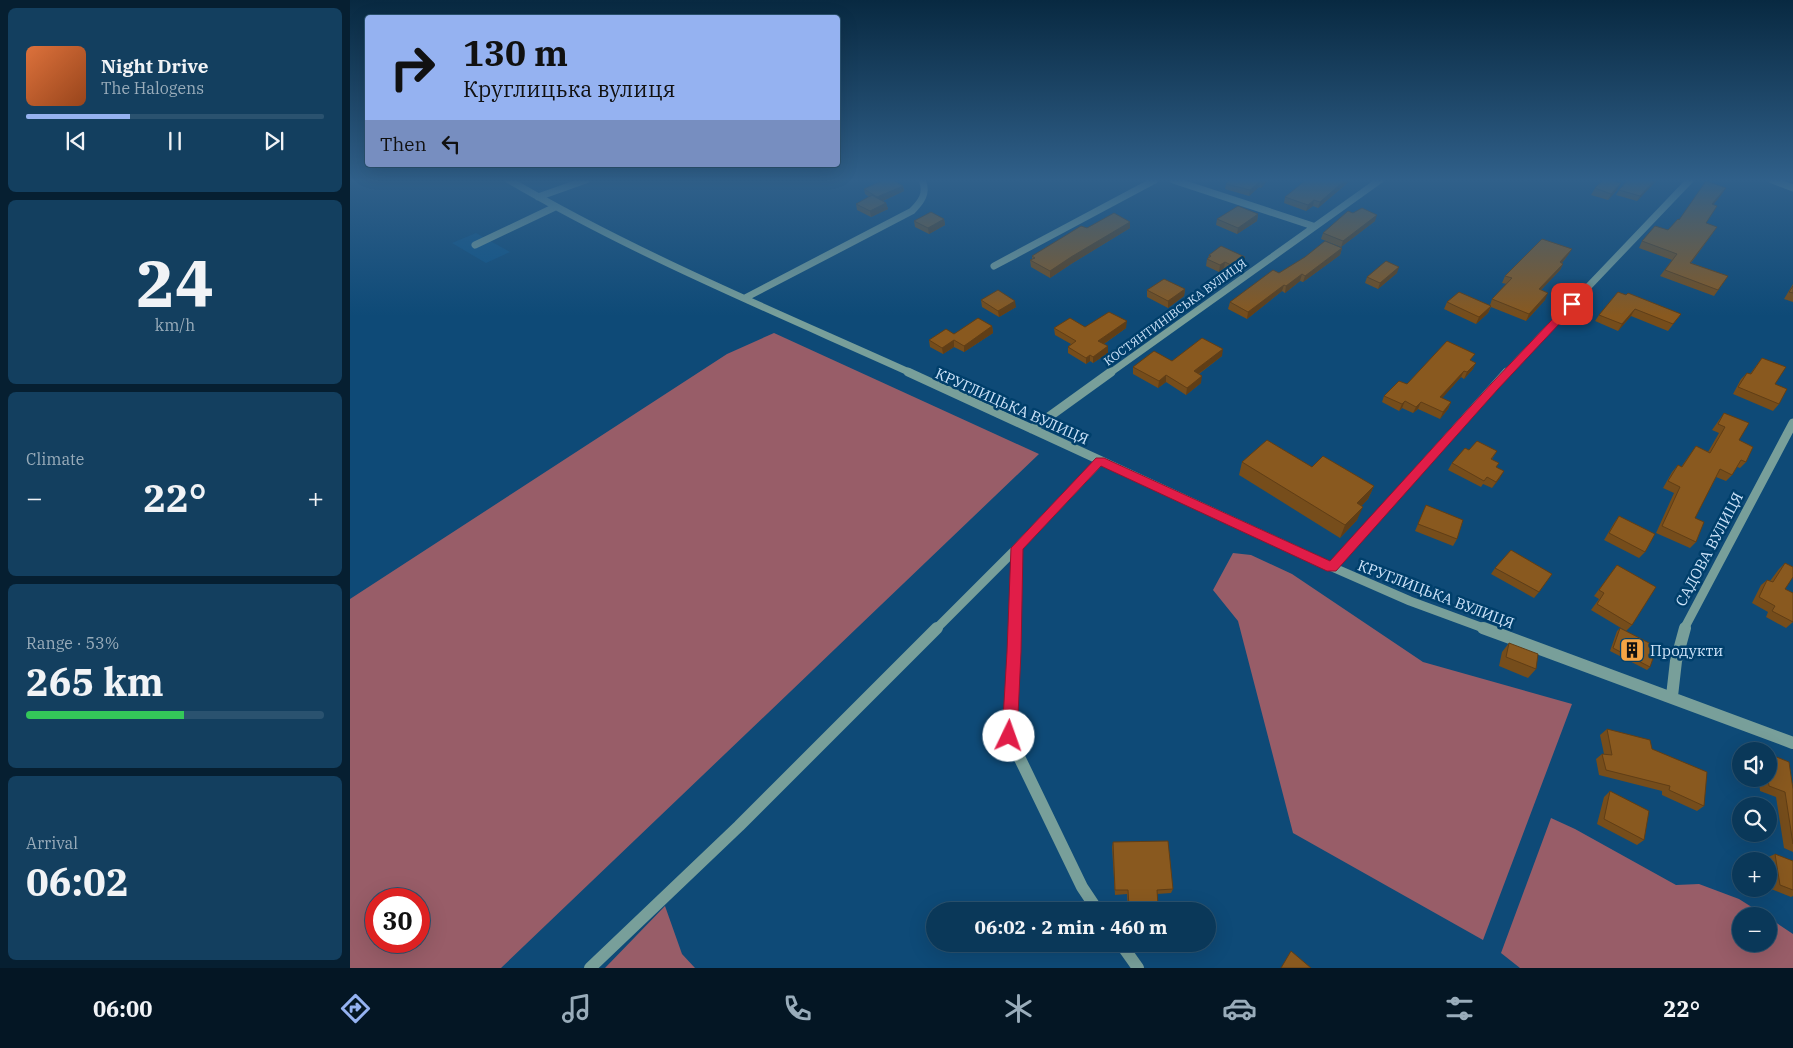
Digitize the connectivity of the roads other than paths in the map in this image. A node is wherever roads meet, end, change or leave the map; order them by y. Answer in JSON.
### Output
{"nodes":[{"id":1,"x":517,"y":225,"type":"edge"},
{"id":2,"x":593,"y":225,"type":"edge"},
{"id":3,"x":883,"y":225,"type":"edge"},
{"id":4,"x":1070,"y":225,"type":"edge"},
{"id":5,"x":1647,"y":225,"type":"edge"},
{"id":6,"x":1313,"y":226,"type":"edge"},
{"id":7,"x":475,"y":245,"type":"dead end"},
{"id":8,"x":994,"y":266,"type":"dead end"},
{"id":9,"x":745,"y":298,"type":"junction"},
{"id":10,"x":1793,"y":423,"type":"edge"},
{"id":11,"x":1032,"y":429,"type":"junction"},
{"id":12,"x":1100,"y":461,"type":"junction"},
{"id":13,"x":1017,"y":548,"type":"junction"},
{"id":14,"x":1332,"y":568,"type":"junction"},
{"id":15,"x":1672,"y":696,"type":"junction"},
{"id":16,"x":1793,"y":743,"type":"edge"},
{"id":17,"x":1092,"y":902,"type":"edge"},
{"id":18,"x":1127,"y":952,"type":"edge"},
{"id":19,"x":590,"y":968,"type":"edge"},
{"id":20,"x":1138,"y":968,"type":"edge"}],
"edges":[{"from":1,"to":7,"type":"street"},
{"from":2,"to":9,"type":"street","name":"КРУГЛИЦЬКА ВУЛИЦЯ"},
{"from":3,"to":9,"type":"street"},
{"from":4,"to":8,"type":"street"},
{"from":5,"to":14,"type":"street"},
{"from":6,"to":11,"type":"street","name":"КОСТЯНТИНІВСЬКА ВУЛИЦЯ"},
{"from":9,"to":11,"type":"street","name":"КРУГЛИЦЬКА ВУЛИЦЯ"},
{"from":10,"to":15,"type":"street","name":"САДОВА ВУЛИЦЯ"},
{"from":11,"to":12,"type":"street","name":"КРУГЛИЦЬКА ВУЛИЦЯ"},
{"from":12,"to":13,"type":"street"},
{"from":12,"to":14,"type":"street","name":"КРУГЛИЦЬКА ВУЛИЦЯ"},
{"from":13,"to":17,"type":"street"},
{"from":13,"to":19,"type":"street"},
{"from":14,"to":15,"type":"street","name":"КРУГЛИЦЬКА ВУЛИЦЯ"},
{"from":15,"to":16,"type":"street","name":"КРУГЛИЦЬКА ВУЛИЦЯ"},
{"from":18,"to":20,"type":"street"}]}
